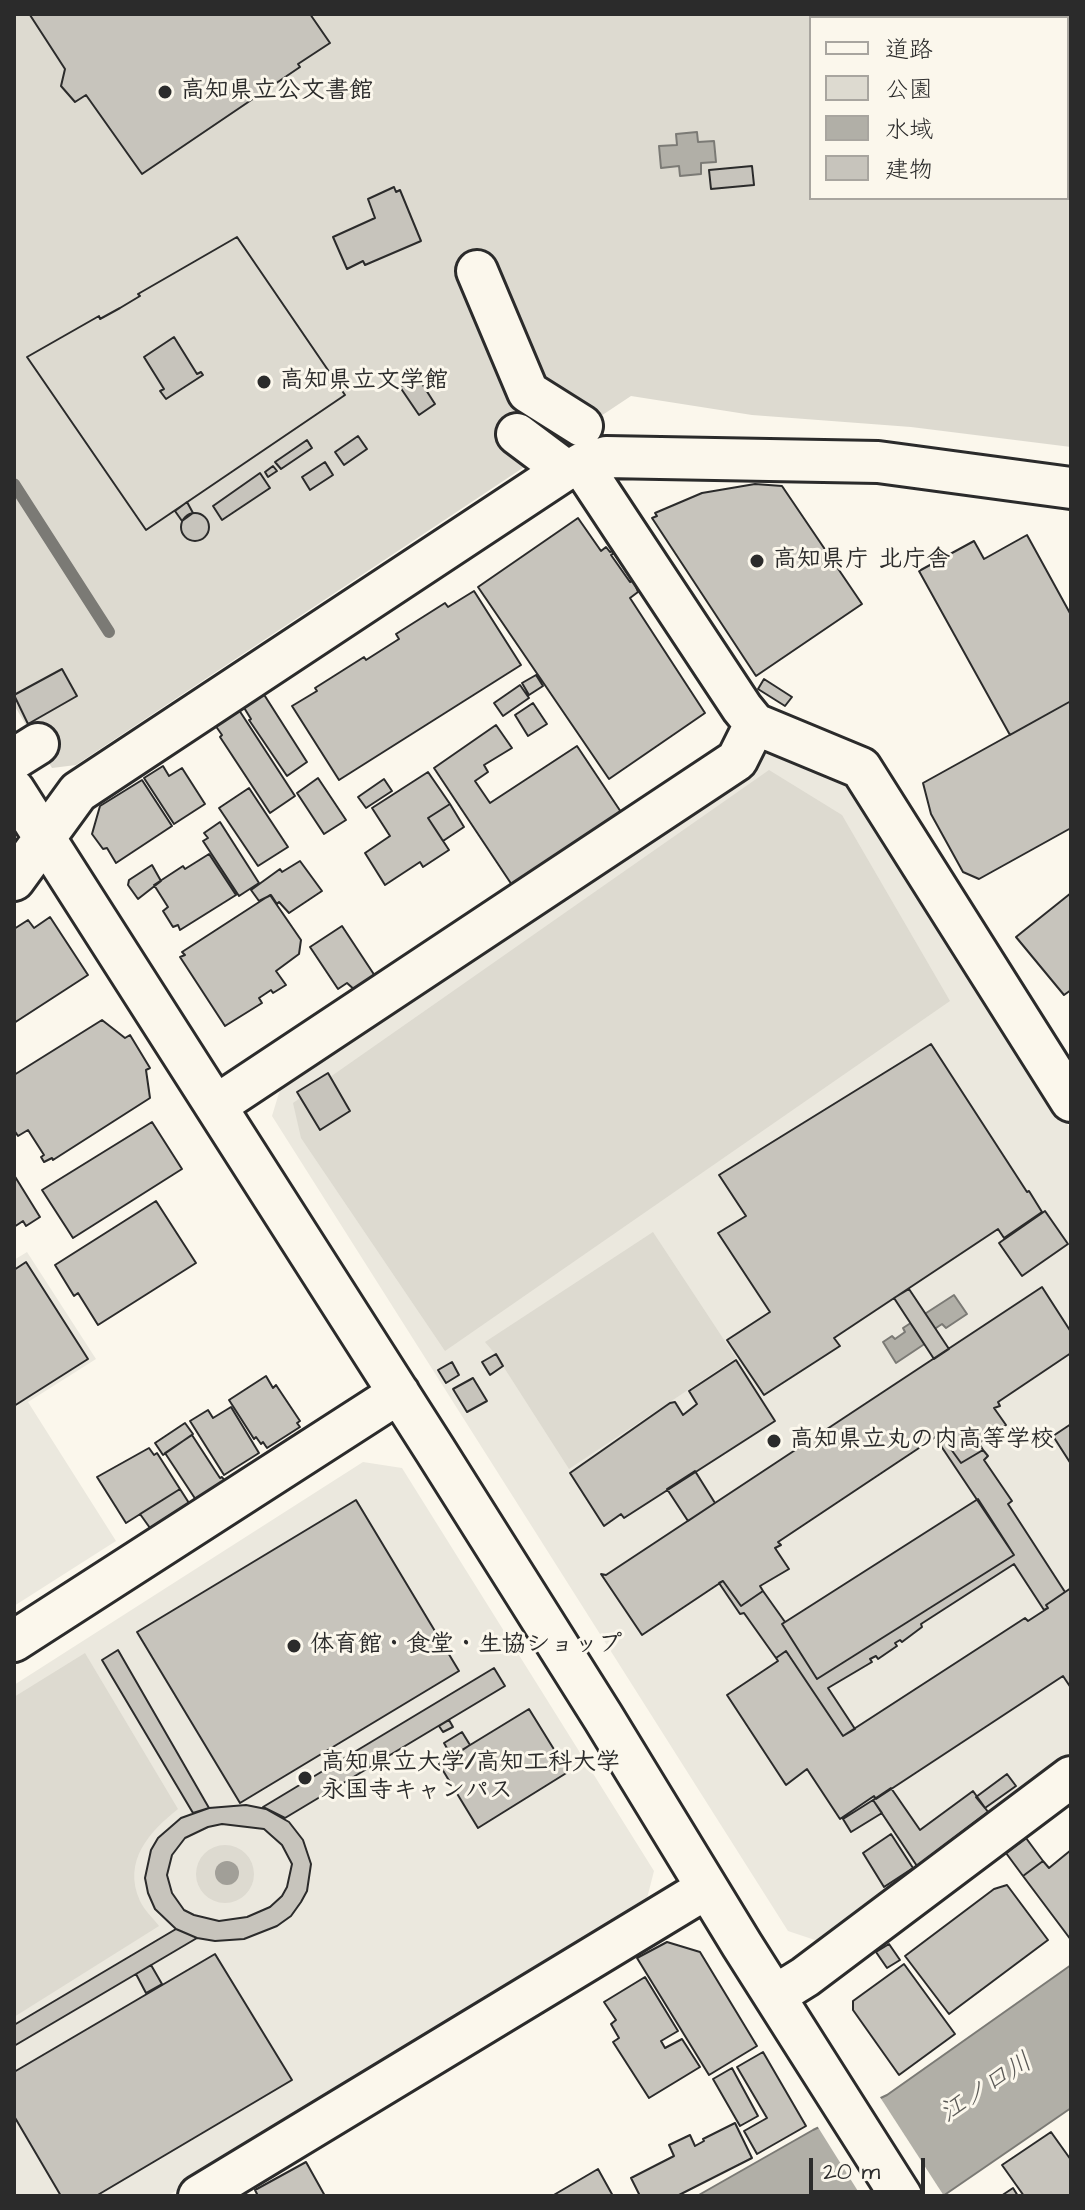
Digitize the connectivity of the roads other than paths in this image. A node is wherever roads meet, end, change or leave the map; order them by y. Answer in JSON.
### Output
{"nodes":[{"id":1,"x":477,"y":271,"type":"dead end"},
{"id":2,"x":517,"y":434,"type":"dead end"},
{"id":3,"x":576,"y":453,"type":"junction"},
{"id":4,"x":1071,"y":488,"type":"edge"},
{"id":5,"x":755,"y":724,"type":"junction"},
{"id":6,"x":14,"y":790,"type":"edge"},
{"id":7,"x":45,"y":838,"type":"junction"},
{"id":8,"x":14,"y":880,"type":"edge"},
{"id":9,"x":1071,"y":1101,"type":"edge"},
{"id":10,"x":217,"y":1105,"type":"junction"},
{"id":11,"x":399,"y":1393,"type":"junction"},
{"id":12,"x":14,"y":1641,"type":"edge"},
{"id":13,"x":1071,"y":1777,"type":"edge"},
{"id":14,"x":707,"y":1888,"type":"junction"},
{"id":15,"x":776,"y":1995,"type":"junction"},
{"id":16,"x":199,"y":2196,"type":"edge"},
{"id":17,"x":901,"y":2196,"type":"edge"}],
"edges":[{"from":1,"to":3,"type":"street"},
{"from":2,"to":3,"type":"street"},
{"from":3,"to":4,"type":"street"},
{"from":3,"to":5,"type":"street"},
{"from":3,"to":7,"type":"street"},
{"from":5,"to":9,"type":"street"},
{"from":5,"to":10,"type":"street"},
{"from":6,"to":7,"type":"street"},
{"from":7,"to":8,"type":"street"},
{"from":7,"to":10,"type":"street"},
{"from":10,"to":11,"type":"street"},
{"from":11,"to":12,"type":"street"},
{"from":11,"to":14,"type":"street"},
{"from":13,"to":15,"type":"street"},
{"from":14,"to":15,"type":"street"},
{"from":14,"to":16,"type":"street"},
{"from":15,"to":17,"type":"street"}]}
